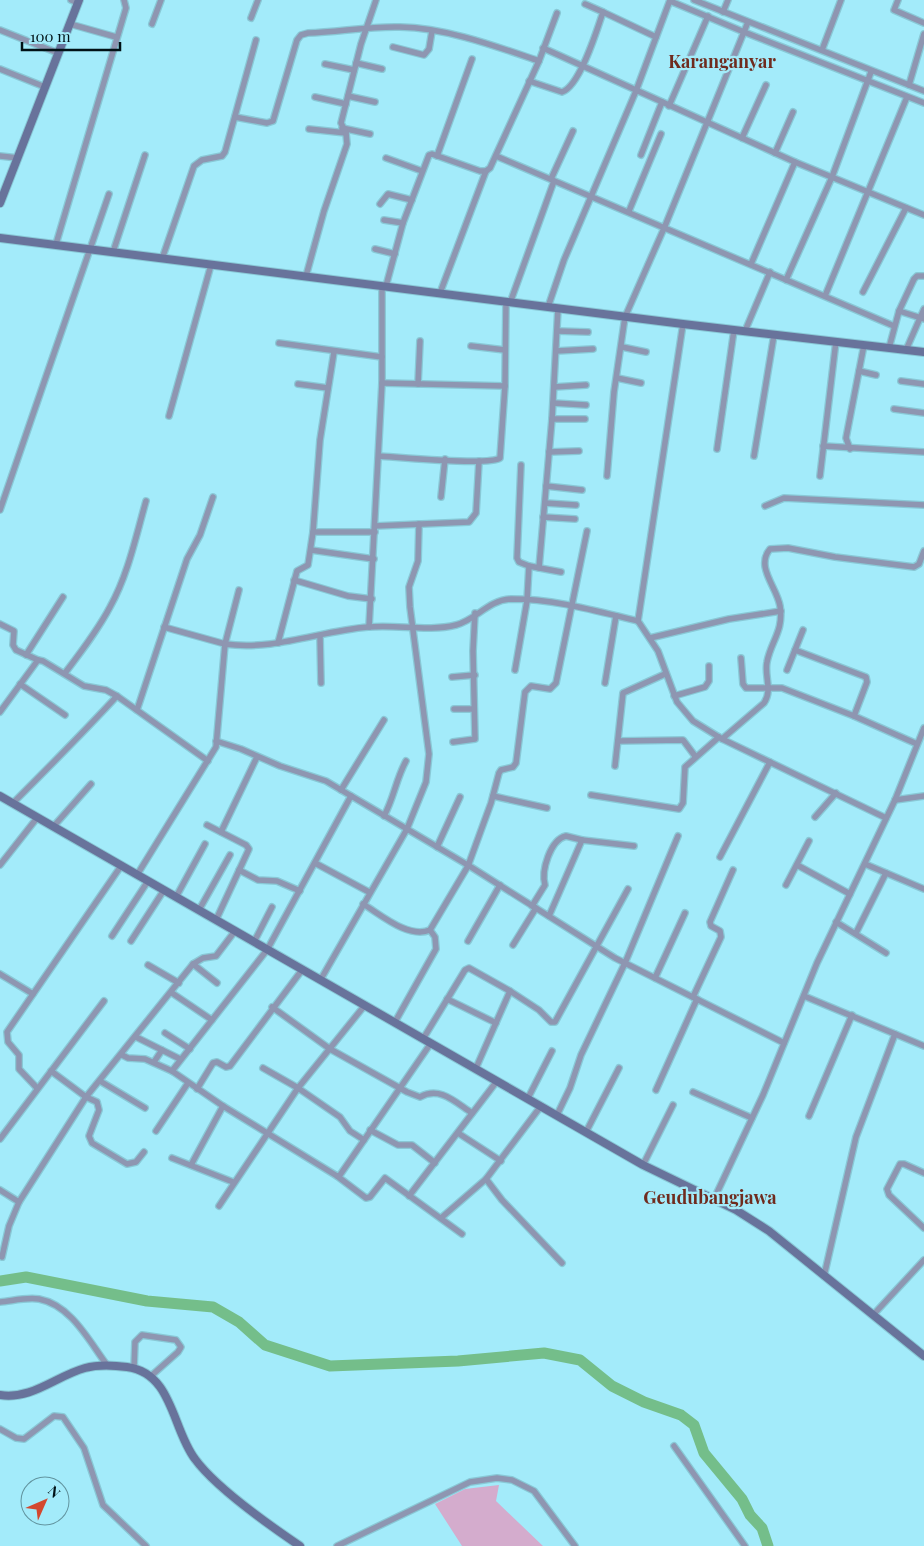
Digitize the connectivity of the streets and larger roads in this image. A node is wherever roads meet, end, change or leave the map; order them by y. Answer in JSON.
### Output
{"nodes":[{"id":1,"x":124,"y":0,"type":"edge"},
{"id":2,"x":161,"y":0,"type":"edge"},
{"id":3,"x":258,"y":0,"type":"edge"},
{"id":4,"x":376,"y":0,"type":"edge"},
{"id":5,"x":670,"y":0,"type":"edge"},
{"id":6,"x":694,"y":0,"type":"edge"},
{"id":7,"x":728,"y":0,"type":"edge"},
{"id":8,"x":842,"y":0,"type":"edge"},
{"id":9,"x":898,"y":0,"type":"edge"},
{"id":10,"x":76,"y":1,"type":"edge"},
{"id":11,"x":706,"y":2,"type":"edge"},
{"id":12,"x":585,"y":4,"type":"dead end"},
{"id":13,"x":603,"y":12,"type":"junction"},
{"id":14,"x":723,"y":12,"type":"junction"},
{"id":15,"x":557,"y":13,"type":"dead end"},
{"id":16,"x":700,"y":13,"type":"junction"},
{"id":17,"x":708,"y":16,"type":"junction"},
{"id":18,"x":251,"y":18,"type":"dead end"},
{"id":19,"x":924,"y":22,"type":"edge"},
{"id":20,"x":70,"y":24,"type":"junction"},
{"id":21,"x":152,"y":24,"type":"dead end"},
{"id":22,"x":746,"y":27,"type":"junction"},
{"id":23,"x":367,"y":28,"type":"junction"},
{"id":24,"x":0,"y":30,"type":"edge"},
{"id":25,"x":432,"y":31,"type":"junction"},
{"id":26,"x":924,"y":34,"type":"edge"},
{"id":27,"x":116,"y":37,"type":"junction"},
{"id":28,"x":656,"y":37,"type":"junction"},
{"id":29,"x":256,"y":40,"type":"dead end"},
{"id":30,"x":393,"y":47,"type":"dead end"},
{"id":31,"x":543,"y":48,"type":"junction"},
{"id":32,"x":822,"y":50,"type":"junction"},
{"id":33,"x":58,"y":53,"type":"junction"},
{"id":34,"x":472,"y":59,"type":"dead end"},
{"id":35,"x":539,"y":61,"type":"junction"},
{"id":36,"x":356,"y":63,"type":"junction"},
{"id":37,"x":325,"y":64,"type":"dead end"},
{"id":38,"x":582,"y":66,"type":"junction"},
{"id":39,"x":0,"y":69,"type":"edge"},
{"id":40,"x":382,"y":69,"type":"dead end"},
{"id":41,"x":354,"y":70,"type":"junction"},
{"id":42,"x":869,"y":76,"type":"junction"},
{"id":43,"x":529,"y":81,"type":"junction"},
{"id":44,"x":766,"y":85,"type":"dead end"},
{"id":45,"x":45,"y":87,"type":"junction"},
{"id":46,"x":636,"y":91,"type":"junction"},
{"id":47,"x":924,"y":91,"type":"edge"},
{"id":48,"x":911,"y":93,"type":"junction"},
{"id":49,"x":348,"y":96,"type":"junction"},
{"id":50,"x":315,"y":97,"type":"dead end"},
{"id":51,"x":375,"y":102,"type":"dead end"},
{"id":52,"x":662,"y":102,"type":"junction"},
{"id":53,"x":924,"y":103,"type":"edge"},
{"id":54,"x":346,"y":104,"type":"junction"},
{"id":55,"x":669,"y":106,"type":"junction"},
{"id":56,"x":792,"y":112,"type":"dead end"},
{"id":57,"x":234,"y":117,"type":"junction"},
{"id":58,"x":706,"y":122,"type":"junction"},
{"id":59,"x":309,"y":129,"type":"dead end"},
{"id":60,"x":344,"y":130,"type":"junction"},
{"id":61,"x":573,"y":131,"type":"dead end"},
{"id":62,"x":370,"y":134,"type":"dead end"},
{"id":63,"x":661,"y":134,"type":"dead end"},
{"id":64,"x":742,"y":138,"type":"junction"},
{"id":65,"x":775,"y":153,"type":"junction"},
{"id":66,"x":145,"y":155,"type":"dead end"},
{"id":67,"x":640,"y":155,"type":"dead end"},
{"id":68,"x":0,"y":156,"type":"edge"},
{"id":69,"x":437,"y":156,"type":"junction"},
{"id":70,"x":496,"y":156,"type":"junction"},
{"id":71,"x":18,"y":158,"type":"junction"},
{"id":72,"x":386,"y":158,"type":"dead end"},
{"id":73,"x":796,"y":162,"type":"junction"},
{"id":74,"x":486,"y":171,"type":"junction"},
{"id":75,"x":422,"y":172,"type":"junction"},
{"id":76,"x":832,"y":177,"type":"junction"},
{"id":77,"x":552,"y":180,"type":"junction"},
{"id":78,"x":868,"y":192,"type":"junction"},
{"id":79,"x":108,"y":194,"type":"dead end"},
{"id":80,"x":591,"y":197,"type":"junction"},
{"id":81,"x":412,"y":200,"type":"junction"},
{"id":82,"x":0,"y":203,"type":"edge"},
{"id":83,"x":380,"y":204,"type":"dead end"},
{"id":84,"x":906,"y":208,"type":"junction"},
{"id":85,"x":628,"y":211,"type":"junction"},
{"id":86,"x":924,"y":215,"type":"edge"},
{"id":87,"x":384,"y":220,"type":"dead end"},
{"id":88,"x":403,"y":223,"type":"junction"},
{"id":89,"x":665,"y":226,"type":"junction"},
{"id":90,"x":0,"y":238,"type":"edge"},
{"id":91,"x":56,"y":244,"type":"junction"},
{"id":92,"x":375,"y":249,"type":"dead end"},
{"id":93,"x":89,"y":250,"type":"junction"},
{"id":94,"x":113,"y":252,"type":"junction"},
{"id":95,"x":395,"y":254,"type":"junction"},
{"id":96,"x":162,"y":259,"type":"junction"},
{"id":97,"x":752,"y":264,"type":"junction"},
{"id":98,"x":211,"y":265,"type":"junction"},
{"id":99,"x":770,"y":272,"type":"junction"},
{"id":100,"x":306,"y":276,"type":"junction"},
{"id":101,"x":924,"y":276,"type":"edge"},
{"id":102,"x":786,"y":280,"type":"junction"},
{"id":103,"x":384,"y":286,"type":"junction"},
{"id":104,"x":863,"y":292,"type":"dead end"},
{"id":105,"x":440,"y":293,"type":"junction"},
{"id":106,"x":825,"y":296,"type":"junction"},
{"id":107,"x":508,"y":303,"type":"junction"},
{"id":108,"x":548,"y":307,"type":"junction"},
{"id":109,"x":558,"y":308,"type":"junction"},
{"id":110,"x":924,"y":309,"type":"edge"},
{"id":111,"x":899,"y":311,"type":"junction"},
{"id":112,"x":625,"y":317,"type":"junction"},
{"id":113,"x":922,"y":318,"type":"edge"},
{"id":114,"x":683,"y":324,"type":"junction"},
{"id":115,"x":894,"y":326,"type":"junction"},
{"id":116,"x":734,"y":330,"type":"junction"},
{"id":117,"x":557,"y":331,"type":"junction"},
{"id":118,"x":588,"y":332,"type":"dead end"},
{"id":119,"x":745,"y":332,"type":"junction"},
{"id":120,"x":774,"y":335,"type":"junction"},
{"id":121,"x":420,"y":341,"type":"dead end"},
{"id":122,"x":836,"y":341,"type":"junction"},
{"id":123,"x":279,"y":343,"type":"dead end"},
{"id":124,"x":864,"y":345,"type":"junction"},
{"id":125,"x":471,"y":346,"type":"dead end"},
{"id":126,"x":622,"y":347,"type":"junction"},
{"id":127,"x":889,"y":348,"type":"junction"},
{"id":128,"x":593,"y":349,"type":"dead end"},
{"id":129,"x":505,"y":350,"type":"junction"},
{"id":130,"x":906,"y":350,"type":"junction"},
{"id":131,"x":556,"y":351,"type":"junction"},
{"id":132,"x":334,"y":352,"type":"junction"},
{"id":133,"x":646,"y":352,"type":"dead end"},
{"id":134,"x":924,"y":352,"type":"edge"},
{"id":135,"x":382,"y":357,"type":"junction"},
{"id":136,"x":859,"y":371,"type":"junction"},
{"id":137,"x":876,"y":375,"type":"dead end"},
{"id":138,"x":616,"y":378,"type":"junction"},
{"id":139,"x":901,"y":381,"type":"dead end"},
{"id":140,"x":382,"y":383,"type":"junction"},
{"id":141,"x":641,"y":383,"type":"dead end"},
{"id":142,"x":298,"y":384,"type":"dead end"},
{"id":143,"x":418,"y":384,"type":"junction"},
{"id":144,"x":924,"y":384,"type":"edge"},
{"id":145,"x":586,"y":385,"type":"dead end"},
{"id":146,"x":505,"y":386,"type":"junction"},
{"id":147,"x":554,"y":387,"type":"junction"},
{"id":148,"x":328,"y":388,"type":"junction"},
{"id":149,"x":553,"y":403,"type":"junction"},
{"id":150,"x":586,"y":405,"type":"dead end"},
{"id":151,"x":894,"y":409,"type":"dead end"},
{"id":152,"x":924,"y":413,"type":"edge"},
{"id":153,"x":169,"y":416,"type":"dead end"},
{"id":154,"x":552,"y":419,"type":"junction"},
{"id":155,"x":585,"y":419,"type":"dead end"},
{"id":156,"x":823,"y":446,"type":"junction"},
{"id":157,"x":717,"y":449,"type":"dead end"},
{"id":158,"x":850,"y":449,"type":"junction"},
{"id":159,"x":579,"y":451,"type":"dead end"},
{"id":160,"x":549,"y":452,"type":"junction"},
{"id":161,"x":924,"y":452,"type":"edge"},
{"id":162,"x":379,"y":456,"type":"junction"},
{"id":163,"x":754,"y":456,"type":"dead end"},
{"id":164,"x":445,"y":459,"type":"junction"},
{"id":165,"x":479,"y":461,"type":"junction"},
{"id":166,"x":521,"y":465,"type":"dead end"},
{"id":167,"x":607,"y":476,"type":"dead end"},
{"id":168,"x":820,"y":476,"type":"dead end"},
{"id":169,"x":546,"y":486,"type":"junction"},
{"id":170,"x":582,"y":490,"type":"dead end"},
{"id":171,"x":213,"y":497,"type":"dead end"},
{"id":172,"x":441,"y":497,"type":"dead end"},
{"id":173,"x":146,"y":501,"type":"dead end"},
{"id":174,"x":545,"y":503,"type":"junction"},
{"id":175,"x":576,"y":505,"type":"dead end"},
{"id":176,"x":924,"y":505,"type":"edge"},
{"id":177,"x":765,"y":506,"type":"dead end"},
{"id":178,"x":0,"y":510,"type":"edge"},
{"id":179,"x":544,"y":518,"type":"junction"},
{"id":180,"x":575,"y":519,"type":"dead end"},
{"id":181,"x":420,"y":524,"type":"junction"},
{"id":182,"x":375,"y":529,"type":"junction"},
{"id":183,"x":587,"y":531,"type":"dead end"},
{"id":184,"x":313,"y":532,"type":"junction"},
{"id":185,"x":311,"y":550,"type":"junction"},
{"id":186,"x":924,"y":551,"type":"edge"},
{"id":187,"x":374,"y":559,"type":"junction"},
{"id":188,"x":529,"y":566,"type":"junction"},
{"id":189,"x":539,"y":568,"type":"junction"},
{"id":190,"x":561,"y":572,"type":"dead end"},
{"id":191,"x":294,"y":580,"type":"junction"},
{"id":192,"x":239,"y":590,"type":"dead end"},
{"id":193,"x":63,"y":597,"type":"dead end"},
{"id":194,"x":372,"y":599,"type":"junction"},
{"id":195,"x":528,"y":601,"type":"junction"},
{"id":196,"x":574,"y":604,"type":"junction"},
{"id":197,"x":780,"y":611,"type":"junction"},
{"id":198,"x":475,"y":614,"type":"junction"},
{"id":199,"x":616,"y":616,"type":"junction"},
{"id":200,"x":638,"y":621,"type":"junction"},
{"id":201,"x":0,"y":624,"type":"edge"},
{"id":202,"x":412,"y":626,"type":"junction"},
{"id":203,"x":164,"y":627,"type":"junction"},
{"id":204,"x":369,"y":627,"type":"junction"},
{"id":205,"x":803,"y":630,"type":"dead end"},
{"id":206,"x":320,"y":636,"type":"junction"},
{"id":207,"x":650,"y":638,"type":"junction"},
{"id":208,"x":278,"y":643,"type":"junction"},
{"id":209,"x":225,"y":644,"type":"junction"},
{"id":210,"x":795,"y":650,"type":"junction"},
{"id":211,"x":26,"y":655,"type":"junction"},
{"id":212,"x":740,"y":658,"type":"dead end"},
{"id":213,"x":38,"y":660,"type":"junction"},
{"id":214,"x":709,"y":666,"type":"dead end"},
{"id":215,"x":514,"y":670,"type":"dead end"},
{"id":216,"x":787,"y":670,"type":"dead end"},
{"id":217,"x":65,"y":673,"type":"junction"},
{"id":218,"x":665,"y":674,"type":"junction"},
{"id":219,"x":475,"y":676,"type":"junction"},
{"id":220,"x":452,"y":677,"type":"dead end"},
{"id":221,"x":321,"y":683,"type":"dead end"},
{"id":222,"x":605,"y":683,"type":"dead end"},
{"id":223,"x":20,"y":684,"type":"junction"},
{"id":224,"x":769,"y":686,"type":"junction"},
{"id":225,"x":116,"y":696,"type":"junction"},
{"id":226,"x":674,"y":696,"type":"junction"},
{"id":227,"x":474,"y":708,"type":"junction"},
{"id":228,"x":454,"y":709,"type":"dead end"},
{"id":229,"x":137,"y":710,"type":"junction"},
{"id":230,"x":0,"y":712,"type":"edge"},
{"id":231,"x":65,"y":715,"type":"dead end"},
{"id":232,"x":854,"y":716,"type":"junction"},
{"id":233,"x":384,"y":720,"type":"dead end"},
{"id":234,"x":924,"y":728,"type":"edge"},
{"id":235,"x":922,"y":737,"type":"edge"},
{"id":236,"x":721,"y":738,"type":"junction"},
{"id":237,"x":216,"y":741,"type":"junction"},
{"id":238,"x":618,"y":741,"type":"junction"},
{"id":239,"x":453,"y":742,"type":"dead end"},
{"id":240,"x":917,"y":744,"type":"junction"},
{"id":241,"x":695,"y":756,"type":"junction"},
{"id":242,"x":257,"y":757,"type":"junction"},
{"id":243,"x":208,"y":761,"type":"junction"},
{"id":244,"x":406,"y":761,"type":"dead end"},
{"id":245,"x":770,"y":762,"type":"junction"},
{"id":246,"x":615,"y":766,"type":"dead end"},
{"id":247,"x":91,"y":784,"type":"dead end"},
{"id":248,"x":341,"y":790,"type":"junction"},
{"id":249,"x":836,"y":793,"type":"junction"},
{"id":250,"x":591,"y":795,"type":"dead end"},
{"id":251,"x":0,"y":796,"type":"edge"},
{"id":252,"x":351,"y":796,"type":"junction"},
{"id":253,"x":493,"y":796,"type":"junction"},
{"id":254,"x":924,"y":796,"type":"edge"},
{"id":255,"x":460,"y":797,"type":"dead end"},
{"id":256,"x":895,"y":800,"type":"junction"},
{"id":257,"x":13,"y":803,"type":"junction"},
{"id":258,"x":547,"y":808,"type":"dead end"},
{"id":259,"x":384,"y":816,"type":"junction"},
{"id":260,"x":815,"y":817,"type":"dead end"},
{"id":261,"x":37,"y":818,"type":"junction"},
{"id":262,"x":886,"y":818,"type":"junction"},
{"id":263,"x":206,"y":825,"type":"dead end"},
{"id":264,"x":53,"y":827,"type":"junction"},
{"id":265,"x":407,"y":829,"type":"junction"},
{"id":266,"x":222,"y":832,"type":"junction"},
{"id":267,"x":678,"y":836,"type":"dead end"},
{"id":268,"x":582,"y":840,"type":"junction"},
{"id":269,"x":809,"y":841,"type":"dead end"},
{"id":270,"x":205,"y":844,"type":"dead end"},
{"id":271,"x":437,"y":846,"type":"junction"},
{"id":272,"x":634,"y":846,"type":"dead end"},
{"id":273,"x":230,"y":855,"type":"dead end"},
{"id":274,"x":720,"y":857,"type":"dead end"},
{"id":275,"x":315,"y":863,"type":"junction"},
{"id":276,"x":0,"y":864,"type":"edge"},
{"id":277,"x":865,"y":864,"type":"junction"},
{"id":278,"x":796,"y":865,"type":"junction"},
{"id":279,"x":121,"y":866,"type":"junction"},
{"id":280,"x":468,"y":866,"type":"junction"},
{"id":281,"x":239,"y":870,"type":"junction"},
{"id":282,"x":733,"y":870,"type":"dead end"},
{"id":283,"x":886,"y":873,"type":"junction"},
{"id":284,"x":137,"y":875,"type":"junction"},
{"id":285,"x":148,"y":881,"type":"junction"},
{"id":286,"x":500,"y":885,"type":"junction"},
{"id":287,"x":786,"y":885,"type":"dead end"},
{"id":288,"x":924,"y":888,"type":"edge"},
{"id":289,"x":628,"y":889,"type":"dead end"},
{"id":290,"x":164,"y":890,"type":"junction"},
{"id":291,"x":300,"y":891,"type":"junction"},
{"id":292,"x":369,"y":892,"type":"junction"},
{"id":293,"x":850,"y":894,"type":"junction"},
{"id":294,"x":176,"y":897,"type":"junction"},
{"id":295,"x":363,"y":904,"type":"junction"},
{"id":296,"x":534,"y":907,"type":"junction"},
{"id":297,"x":272,"y":908,"type":"dead end"},
{"id":298,"x":199,"y":910,"type":"junction"},
{"id":299,"x":685,"y":913,"type":"dead end"},
{"id":300,"x":549,"y":916,"type":"junction"},
{"id":301,"x":216,"y":920,"type":"junction"},
{"id":302,"x":836,"y":922,"type":"junction"},
{"id":303,"x":430,"y":930,"type":"junction"},
{"id":304,"x":235,"y":931,"type":"junction"},
{"id":305,"x":856,"y":933,"type":"junction"},
{"id":306,"x":112,"y":936,"type":"dead end"},
{"id":307,"x":131,"y":941,"type":"dead end"},
{"id":308,"x":468,"y":941,"type":"dead end"},
{"id":309,"x":254,"y":942,"type":"junction"},
{"id":310,"x":513,"y":945,"type":"dead end"},
{"id":311,"x":598,"y":947,"type":"junction"},
{"id":312,"x":267,"y":950,"type":"junction"},
{"id":313,"x":886,"y":953,"type":"dead end"},
{"id":314,"x":625,"y":963,"type":"junction"},
{"id":315,"x":193,"y":964,"type":"junction"},
{"id":316,"x":148,"y":965,"type":"dead end"},
{"id":317,"x":302,"y":970,"type":"junction"},
{"id":318,"x":0,"y":974,"type":"edge"},
{"id":319,"x":655,"y":978,"type":"junction"},
{"id":320,"x":320,"y":980,"type":"junction"},
{"id":321,"x":217,"y":983,"type":"dead end"},
{"id":322,"x":179,"y":984,"type":"junction"},
{"id":323,"x":510,"y":991,"type":"junction"},
{"id":324,"x":172,"y":993,"type":"junction"},
{"id":325,"x":33,"y":994,"type":"junction"},
{"id":326,"x":804,"y":996,"type":"junction"},
{"id":327,"x":695,"y":998,"type":"junction"},
{"id":328,"x":447,"y":999,"type":"junction"},
{"id":329,"x":104,"y":1001,"type":"dead end"},
{"id":330,"x":365,"y":1005,"type":"junction"},
{"id":331,"x":272,"y":1007,"type":"junction"},
{"id":332,"x":852,"y":1016,"type":"junction"},
{"id":333,"x":212,"y":1020,"type":"junction"},
{"id":334,"x":395,"y":1022,"type":"junction"},
{"id":335,"x":496,"y":1023,"type":"junction"},
{"id":336,"x":165,"y":1032,"type":"dead end"},
{"id":337,"x":896,"y":1034,"type":"junction"},
{"id":338,"x":136,"y":1037,"type":"junction"},
{"id":339,"x":423,"y":1039,"type":"junction"},
{"id":340,"x":430,"y":1044,"type":"junction"},
{"id":341,"x":784,"y":1044,"type":"junction"},
{"id":342,"x":924,"y":1046,"type":"edge"},
{"id":343,"x":330,"y":1049,"type":"junction"},
{"id":344,"x":162,"y":1050,"type":"junction"},
{"id":345,"x":190,"y":1050,"type":"junction"},
{"id":346,"x":552,"y":1051,"type":"dead end"},
{"id":347,"x":122,"y":1054,"type":"junction"},
{"id":348,"x":180,"y":1059,"type":"junction"},
{"id":349,"x":154,"y":1062,"type":"junction"},
{"id":350,"x":264,"y":1068,"type":"dead end"},
{"id":351,"x":476,"y":1068,"type":"junction"},
{"id":352,"x":619,"y":1068,"type":"dead end"},
{"id":353,"x":172,"y":1071,"type":"junction"},
{"id":354,"x":51,"y":1072,"type":"junction"},
{"id":355,"x":100,"y":1081,"type":"junction"},
{"id":356,"x":497,"y":1081,"type":"junction"},
{"id":357,"x":188,"y":1083,"type":"junction"},
{"id":358,"x":399,"y":1087,"type":"junction"},
{"id":359,"x":37,"y":1088,"type":"junction"},
{"id":360,"x":298,"y":1088,"type":"junction"},
{"id":361,"x":196,"y":1089,"type":"junction"},
{"id":362,"x":656,"y":1090,"type":"dead end"},
{"id":363,"x":693,"y":1092,"type":"dead end"},
{"id":364,"x":86,"y":1097,"type":"junction"},
{"id":365,"x":528,"y":1098,"type":"junction"},
{"id":366,"x":223,"y":1106,"type":"junction"},
{"id":367,"x":542,"y":1106,"type":"junction"},
{"id":368,"x":673,"y":1106,"type":"dead end"},
{"id":369,"x":145,"y":1108,"type":"dead end"},
{"id":370,"x":472,"y":1113,"type":"junction"},
{"id":371,"x":557,"y":1115,"type":"junction"},
{"id":372,"x":809,"y":1116,"type":"dead end"},
{"id":373,"x":752,"y":1118,"type":"junction"},
{"id":374,"x":370,"y":1130,"type":"junction"},
{"id":375,"x":156,"y":1131,"type":"dead end"},
{"id":376,"x":586,"y":1132,"type":"junction"},
{"id":377,"x":266,"y":1133,"type":"junction"},
{"id":378,"x":458,"y":1133,"type":"junction"},
{"id":379,"x":0,"y":1139,"type":"edge"},
{"id":380,"x":364,"y":1140,"type":"junction"},
{"id":381,"x":144,"y":1152,"type":"dead end"},
{"id":382,"x":172,"y":1158,"type":"dead end"},
{"id":383,"x":501,"y":1161,"type":"junction"},
{"id":384,"x":435,"y":1163,"type":"junction"},
{"id":385,"x":191,"y":1165,"type":"junction"},
{"id":386,"x":643,"y":1165,"type":"junction"},
{"id":387,"x":924,"y":1173,"type":"edge"},
{"id":388,"x":337,"y":1176,"type":"junction"},
{"id":389,"x":486,"y":1179,"type":"junction"},
{"id":390,"x":233,"y":1182,"type":"junction"},
{"id":391,"x":0,"y":1190,"type":"edge"},
{"id":392,"x":410,"y":1196,"type":"junction"},
{"id":393,"x":714,"y":1199,"type":"junction"},
{"id":394,"x":19,"y":1202,"type":"junction"},
{"id":395,"x":218,"y":1206,"type":"dead end"},
{"id":396,"x":441,"y":1218,"type":"junction"},
{"id":397,"x":923,"y":1225,"type":"edge"},
{"id":398,"x":462,"y":1234,"type":"dead end"},
{"id":399,"x":2,"y":1257,"type":"dead end"},
{"id":400,"x":924,"y":1260,"type":"edge"},
{"id":401,"x":562,"y":1263,"type":"dead end"},
{"id":402,"x":824,"y":1276,"type":"junction"},
{"id":403,"x":0,"y":1302,"type":"edge"},
{"id":404,"x":874,"y":1314,"type":"junction"},
{"id":405,"x":924,"y":1356,"type":"edge"},
{"id":406,"x":107,"y":1365,"type":"junction"},
{"id":407,"x":134,"y":1368,"type":"junction"},
{"id":408,"x":151,"y":1376,"type":"junction"},
{"id":409,"x":0,"y":1395,"type":"edge"},
{"id":410,"x":0,"y":1429,"type":"edge"},
{"id":411,"x":674,"y":1446,"type":"dead end"},
{"id":412,"x":146,"y":1546,"type":"edge"},
{"id":413,"x":300,"y":1546,"type":"edge"},
{"id":414,"x":337,"y":1546,"type":"edge"},
{"id":415,"x":575,"y":1546,"type":"edge"},
{"id":416,"x":745,"y":1546,"type":"edge"}],
"edges":[{"from":1,"to":27,"type":"street"},
{"from":2,"to":21,"type":"street"},
{"from":3,"to":18,"type":"street"},
{"from":4,"to":23,"type":"street"},
{"from":5,"to":16,"type":"street"},
{"from":5,"to":28,"type":"street"},
{"from":6,"to":11,"type":"street"},
{"from":7,"to":14,"type":"street"},
{"from":8,"to":32,"type":"street"},
{"from":9,"to":19,"type":"street"},
{"from":10,"to":20,"type":"street"},
{"from":11,"to":14,"type":"street"},
{"from":11,"to":16,"type":"street"},
{"from":12,"to":13,"type":"street"},
{"from":13,"to":28,"type":"street"},
{"from":13,"to":38,"type":"street"},
{"from":14,"to":22,"type":"street"},
{"from":15,"to":31,"type":"street"},
{"from":16,"to":17,"type":"street"},
{"from":17,"to":22,"type":"street"},
{"from":17,"to":55,"type":"street"},
{"from":20,"to":27,"type":"street"},
{"from":20,"to":33,"type":"street"},
{"from":22,"to":32,"type":"street"},
{"from":22,"to":42,"type":"street"},
{"from":22,"to":58,"type":"street"},
{"from":23,"to":25,"type":"street"},
{"from":23,"to":36,"type":"street"},
{"from":23,"to":57,"type":"street"},
{"from":24,"to":33,"type":"street"},
{"from":25,"to":30,"type":"street"},
{"from":25,"to":35,"type":"street"},
{"from":26,"to":48,"type":"street"},
{"from":27,"to":91,"type":"street"},
{"from":28,"to":46,"type":"street"},
{"from":29,"to":57,"type":"street"},
{"from":31,"to":35,"type":"street"},
{"from":31,"to":38,"type":"street"},
{"from":32,"to":42,"type":"street"},
{"from":33,"to":45,"type":"street"},
{"from":34,"to":69,"type":"street"},
{"from":35,"to":43,"type":"street"},
{"from":36,"to":40,"type":"street"},
{"from":36,"to":41,"type":"street"},
{"from":37,"to":41,"type":"street"},
{"from":38,"to":43,"type":"street"},
{"from":38,"to":46,"type":"street"},
{"from":39,"to":45,"type":"street"},
{"from":41,"to":49,"type":"street"},
{"from":42,"to":48,"type":"street"},
{"from":42,"to":48,"type":"street"},
{"from":42,"to":76,"type":"street"},
{"from":43,"to":70,"type":"street"},
{"from":44,"to":64,"type":"street"},
{"from":45,"to":71,"type":"street"},
{"from":46,"to":52,"type":"street"},
{"from":46,"to":80,"type":"street"},
{"from":47,"to":48,"type":"street"},
{"from":48,"to":53,"type":"street"},
{"from":48,"to":78,"type":"street"},
{"from":49,"to":51,"type":"street"},
{"from":49,"to":54,"type":"street"},
{"from":50,"to":54,"type":"street"},
{"from":52,"to":55,"type":"street"},
{"from":52,"to":67,"type":"street"},
{"from":54,"to":60,"type":"street"},
{"from":55,"to":58,"type":"street"},
{"from":56,"to":65,"type":"street"},
{"from":57,"to":96,"type":"street"},
{"from":58,"to":64,"type":"street"},
{"from":58,"to":89,"type":"street"},
{"from":59,"to":60,"type":"street"},
{"from":60,"to":62,"type":"street"},
{"from":60,"to":100,"type":"street"},
{"from":61,"to":77,"type":"street"},
{"from":63,"to":85,"type":"street"},
{"from":64,"to":65,"type":"street"},
{"from":65,"to":73,"type":"street"},
{"from":66,"to":94,"type":"street"},
{"from":68,"to":71,"type":"street"},
{"from":69,"to":74,"type":"street"},
{"from":69,"to":75,"type":"street"},
{"from":70,"to":74,"type":"street"},
{"from":70,"to":77,"type":"street"},
{"from":71,"to":82,"type":"street"},
{"from":72,"to":75,"type":"street"},
{"from":73,"to":76,"type":"street"},
{"from":73,"to":97,"type":"street"},
{"from":74,"to":105,"type":"street"},
{"from":75,"to":81,"type":"street"},
{"from":76,"to":78,"type":"street"},
{"from":76,"to":102,"type":"street"},
{"from":77,"to":80,"type":"street"},
{"from":77,"to":107,"type":"street"},
{"from":78,"to":84,"type":"street"},
{"from":78,"to":106,"type":"street"},
{"from":79,"to":93,"type":"street"},
{"from":80,"to":85,"type":"street"},
{"from":80,"to":108,"type":"street"},
{"from":81,"to":83,"type":"street"},
{"from":81,"to":88,"type":"street"},
{"from":84,"to":86,"type":"street"},
{"from":84,"to":104,"type":"street"},
{"from":85,"to":89,"type":"street"},
{"from":87,"to":88,"type":"street"},
{"from":88,"to":95,"type":"street"},
{"from":89,"to":97,"type":"street"},
{"from":89,"to":112,"type":"street"},
{"from":90,"to":91,"type":"street"},
{"from":91,"to":93,"type":"street"},
{"from":92,"to":95,"type":"street"},
{"from":93,"to":94,"type":"street"},
{"from":93,"to":178,"type":"street"},
{"from":94,"to":96,"type":"street"},
{"from":95,"to":103,"type":"street"},
{"from":96,"to":98,"type":"street"},
{"from":97,"to":99,"type":"street"},
{"from":98,"to":100,"type":"street"},
{"from":98,"to":153,"type":"street"},
{"from":99,"to":102,"type":"street"},
{"from":99,"to":119,"type":"street"},
{"from":100,"to":103,"type":"street"},
{"from":101,"to":111,"type":"street"},
{"from":102,"to":106,"type":"street"},
{"from":103,"to":105,"type":"street"},
{"from":103,"to":135,"type":"street"},
{"from":105,"to":107,"type":"street"},
{"from":106,"to":115,"type":"street"},
{"from":107,"to":108,"type":"street"},
{"from":107,"to":129,"type":"street"},
{"from":108,"to":109,"type":"street"},
{"from":109,"to":112,"type":"street"},
{"from":109,"to":117,"type":"street"},
{"from":110,"to":113,"type":"street"},
{"from":111,"to":113,"type":"street"},
{"from":111,"to":115,"type":"street"},
{"from":112,"to":114,"type":"street"},
{"from":112,"to":126,"type":"street"},
{"from":113,"to":130,"type":"street"},
{"from":114,"to":116,"type":"street"},
{"from":114,"to":200,"type":"street"},
{"from":115,"to":127,"type":"street"},
{"from":116,"to":119,"type":"street"},
{"from":116,"to":157,"type":"street"},
{"from":117,"to":118,"type":"street"},
{"from":117,"to":131,"type":"street"},
{"from":119,"to":120,"type":"street"},
{"from":120,"to":122,"type":"street"},
{"from":120,"to":163,"type":"street"},
{"from":121,"to":143,"type":"street"},
{"from":122,"to":124,"type":"street"},
{"from":122,"to":156,"type":"street"},
{"from":123,"to":132,"type":"street"},
{"from":124,"to":127,"type":"street"},
{"from":124,"to":136,"type":"street"},
{"from":125,"to":129,"type":"street"},
{"from":126,"to":133,"type":"street"},
{"from":126,"to":138,"type":"street"},
{"from":127,"to":130,"type":"street"},
{"from":128,"to":131,"type":"street"},
{"from":129,"to":146,"type":"street"},
{"from":130,"to":134,"type":"street"},
{"from":131,"to":147,"type":"street"},
{"from":132,"to":135,"type":"street"},
{"from":132,"to":148,"type":"street"},
{"from":135,"to":140,"type":"street"},
{"from":136,"to":137,"type":"street"},
{"from":136,"to":158,"type":"street"},
{"from":138,"to":141,"type":"street"},
{"from":138,"to":167,"type":"street"},
{"from":139,"to":144,"type":"street"},
{"from":140,"to":143,"type":"street"},
{"from":140,"to":162,"type":"street"},
{"from":142,"to":148,"type":"street"},
{"from":143,"to":146,"type":"street"},
{"from":145,"to":147,"type":"street"},
{"from":146,"to":165,"type":"street"},
{"from":147,"to":149,"type":"street"},
{"from":148,"to":184,"type":"street"},
{"from":149,"to":150,"type":"street"},
{"from":149,"to":154,"type":"street"},
{"from":151,"to":152,"type":"street"},
{"from":154,"to":155,"type":"street"},
{"from":154,"to":160,"type":"street"},
{"from":156,"to":158,"type":"street"},
{"from":156,"to":168,"type":"street"},
{"from":158,"to":161,"type":"street"},
{"from":159,"to":160,"type":"street"},
{"from":160,"to":169,"type":"street"},
{"from":162,"to":164,"type":"street"},
{"from":162,"to":182,"type":"street"},
{"from":164,"to":165,"type":"street"},
{"from":164,"to":172,"type":"street"},
{"from":165,"to":181,"type":"street"},
{"from":166,"to":188,"type":"street"},
{"from":169,"to":170,"type":"street"},
{"from":169,"to":174,"type":"street"},
{"from":171,"to":203,"type":"street"},
{"from":173,"to":217,"type":"street"},
{"from":174,"to":175,"type":"street"},
{"from":174,"to":179,"type":"street"},
{"from":176,"to":177,"type":"street"},
{"from":179,"to":180,"type":"street"},
{"from":179,"to":189,"type":"street"},
{"from":181,"to":182,"type":"street"},
{"from":181,"to":202,"type":"street"},
{"from":182,"to":184,"type":"street"},
{"from":182,"to":187,"type":"street"},
{"from":183,"to":196,"type":"street"},
{"from":184,"to":185,"type":"street"},
{"from":185,"to":187,"type":"street"},
{"from":185,"to":191,"type":"street"},
{"from":186,"to":197,"type":"street"},
{"from":187,"to":194,"type":"street"},
{"from":188,"to":189,"type":"street"},
{"from":188,"to":195,"type":"street"},
{"from":189,"to":190,"type":"street"},
{"from":191,"to":194,"type":"street"},
{"from":191,"to":208,"type":"street"},
{"from":192,"to":209,"type":"street"},
{"from":193,"to":211,"type":"street"},
{"from":194,"to":204,"type":"street"},
{"from":195,"to":196,"type":"street"},
{"from":195,"to":198,"type":"street"},
{"from":195,"to":215,"type":"street"},
{"from":196,"to":199,"type":"street"},
{"from":196,"to":253,"type":"street"},
{"from":197,"to":207,"type":"street"},
{"from":197,"to":224,"type":"street"},
{"from":198,"to":202,"type":"street"},
{"from":198,"to":219,"type":"street"},
{"from":199,"to":200,"type":"street"},
{"from":199,"to":222,"type":"street"},
{"from":200,"to":207,"type":"street"},
{"from":201,"to":211,"type":"street"},
{"from":202,"to":204,"type":"street"},
{"from":202,"to":265,"type":"street"},
{"from":203,"to":209,"type":"street"},
{"from":203,"to":229,"type":"street"},
{"from":204,"to":206,"type":"street"},
{"from":205,"to":210,"type":"street"},
{"from":206,"to":208,"type":"street"},
{"from":206,"to":221,"type":"street"},
{"from":207,"to":218,"type":"street"},
{"from":208,"to":209,"type":"street"},
{"from":209,"to":237,"type":"street"},
{"from":210,"to":216,"type":"street"},
{"from":210,"to":232,"type":"street"},
{"from":211,"to":213,"type":"street"},
{"from":212,"to":224,"type":"street"},
{"from":213,"to":217,"type":"street"},
{"from":213,"to":223,"type":"street"},
{"from":214,"to":226,"type":"street"},
{"from":217,"to":225,"type":"street"},
{"from":218,"to":226,"type":"street"},
{"from":218,"to":238,"type":"street"},
{"from":219,"to":220,"type":"street"},
{"from":219,"to":227,"type":"street"},
{"from":223,"to":230,"type":"street"},
{"from":223,"to":231,"type":"street"},
{"from":224,"to":232,"type":"street"},
{"from":224,"to":236,"type":"street"},
{"from":225,"to":229,"type":"street"},
{"from":225,"to":257,"type":"street"},
{"from":226,"to":236,"type":"street"},
{"from":227,"to":228,"type":"street"},
{"from":227,"to":239,"type":"street"},
{"from":229,"to":243,"type":"street"},
{"from":232,"to":240,"type":"street"},
{"from":233,"to":248,"type":"street"},
{"from":234,"to":235,"type":"street"},
{"from":235,"to":240,"type":"street"},
{"from":236,"to":241,"type":"street"},
{"from":236,"to":245,"type":"street"},
{"from":237,"to":242,"type":"street"},
{"from":237,"to":243,"type":"street"},
{"from":238,"to":241,"type":"street"},
{"from":238,"to":246,"type":"street"},
{"from":240,"to":256,"type":"street"},
{"from":241,"to":250,"type":"street"},
{"from":242,"to":248,"type":"street"},
{"from":242,"to":266,"type":"street"},
{"from":243,"to":284,"type":"street"},
{"from":244,"to":259,"type":"street"},
{"from":245,"to":249,"type":"street"},
{"from":245,"to":274,"type":"street"},
{"from":247,"to":264,"type":"street"},
{"from":248,"to":252,"type":"street"},
{"from":249,"to":260,"type":"street"},
{"from":249,"to":262,"type":"street"},
{"from":251,"to":257,"type":"street"},
{"from":252,"to":259,"type":"street"},
{"from":252,"to":275,"type":"street"},
{"from":253,"to":258,"type":"street"},
{"from":253,"to":280,"type":"street"},
{"from":254,"to":256,"type":"street"},
{"from":255,"to":271,"type":"street"},
{"from":256,"to":262,"type":"street"},
{"from":257,"to":261,"type":"street"},
{"from":259,"to":265,"type":"street"},
{"from":261,"to":264,"type":"street"},
{"from":261,"to":276,"type":"street"},
{"from":262,"to":277,"type":"street"},
{"from":263,"to":266,"type":"street"},
{"from":264,"to":279,"type":"street"},
{"from":265,"to":271,"type":"street"},
{"from":265,"to":292,"type":"street"},
{"from":266,"to":281,"type":"street"},
{"from":267,"to":314,"type":"street"},
{"from":268,"to":272,"type":"street"},
{"from":268,"to":296,"type":"street"},
{"from":268,"to":300,"type":"street"},
{"from":269,"to":278,"type":"street"},
{"from":270,"to":294,"type":"street"},
{"from":271,"to":280,"type":"street"},
{"from":273,"to":298,"type":"street"},
{"from":275,"to":291,"type":"street"},
{"from":275,"to":292,"type":"street"},
{"from":277,"to":283,"type":"street"},
{"from":277,"to":293,"type":"street"},
{"from":278,"to":287,"type":"street"},
{"from":278,"to":293,"type":"street"},
{"from":279,"to":284,"type":"street"},
{"from":279,"to":325,"type":"street"},
{"from":280,"to":286,"type":"street"},
{"from":280,"to":303,"type":"street"},
{"from":281,"to":291,"type":"street"},
{"from":281,"to":301,"type":"street"},
{"from":282,"to":327,"type":"street"},
{"from":283,"to":288,"type":"street"},
{"from":283,"to":305,"type":"street"},
{"from":284,"to":285,"type":"street"},
{"from":285,"to":290,"type":"street"},
{"from":285,"to":306,"type":"street"},
{"from":286,"to":296,"type":"street"},
{"from":286,"to":308,"type":"street"},
{"from":289,"to":311,"type":"street"},
{"from":290,"to":294,"type":"street"},
{"from":290,"to":307,"type":"street"},
{"from":291,"to":312,"type":"street"},
{"from":292,"to":295,"type":"street"},
{"from":293,"to":302,"type":"street"},
{"from":294,"to":298,"type":"street"},
{"from":295,"to":303,"type":"street"},
{"from":295,"to":320,"type":"street"},
{"from":296,"to":300,"type":"street"},
{"from":296,"to":310,"type":"street"},
{"from":297,"to":309,"type":"street"},
{"from":298,"to":301,"type":"street"},
{"from":299,"to":319,"type":"street"},
{"from":300,"to":311,"type":"street"},
{"from":301,"to":304,"type":"street"},
{"from":302,"to":305,"type":"street"},
{"from":302,"to":326,"type":"street"},
{"from":303,"to":334,"type":"street"},
{"from":304,"to":309,"type":"street"},
{"from":304,"to":315,"type":"street"},
{"from":305,"to":313,"type":"street"},
{"from":309,"to":312,"type":"street"},
{"from":311,"to":314,"type":"street"},
{"from":311,"to":323,"type":"street"},
{"from":312,"to":317,"type":"street"},
{"from":312,"to":333,"type":"street"},
{"from":314,"to":319,"type":"street"},
{"from":314,"to":371,"type":"street"},
{"from":315,"to":321,"type":"street"},
{"from":315,"to":322,"type":"street"},
{"from":316,"to":322,"type":"street"},
{"from":317,"to":320,"type":"street"},
{"from":317,"to":331,"type":"street"},
{"from":318,"to":325,"type":"street"},
{"from":319,"to":327,"type":"street"},
{"from":320,"to":330,"type":"street"},
{"from":322,"to":324,"type":"street"},
{"from":323,"to":328,"type":"street"},
{"from":323,"to":335,"type":"street"},
{"from":324,"to":333,"type":"street"},
{"from":324,"to":338,"type":"street"},
{"from":325,"to":359,"type":"street"},
{"from":326,"to":332,"type":"street"},
{"from":326,"to":341,"type":"street"},
{"from":327,"to":341,"type":"street"},
{"from":327,"to":362,"type":"street"},
{"from":328,"to":335,"type":"street"},
{"from":328,"to":339,"type":"street"},
{"from":329,"to":354,"type":"street"},
{"from":330,"to":334,"type":"street"},
{"from":330,"to":343,"type":"street"},
{"from":331,"to":343,"type":"street"},
{"from":331,"to":361,"type":"street"},
{"from":332,"to":337,"type":"street"},
{"from":332,"to":372,"type":"street"},
{"from":333,"to":345,"type":"street"},
{"from":334,"to":339,"type":"street"},
{"from":335,"to":351,"type":"street"},
{"from":336,"to":345,"type":"street"},
{"from":337,"to":342,"type":"street"},
{"from":337,"to":402,"type":"street"},
{"from":338,"to":344,"type":"street"},
{"from":338,"to":347,"type":"street"},
{"from":339,"to":340,"type":"street"},
{"from":340,"to":351,"type":"street"},
{"from":340,"to":358,"type":"street"},
{"from":341,"to":373,"type":"street"},
{"from":343,"to":358,"type":"street"},
{"from":343,"to":360,"type":"street"},
{"from":344,"to":348,"type":"street"},
{"from":344,"to":349,"type":"street"},
{"from":345,"to":348,"type":"street"},
{"from":346,"to":365,"type":"street"},
{"from":347,"to":349,"type":"street"},
{"from":347,"to":355,"type":"street"},
{"from":348,"to":353,"type":"street"},
{"from":349,"to":353,"type":"street"},
{"from":350,"to":360,"type":"street"},
{"from":351,"to":356,"type":"street"},
{"from":352,"to":376,"type":"street"},
{"from":353,"to":357,"type":"street"},
{"from":354,"to":359,"type":"street"},
{"from":354,"to":364,"type":"street"},
{"from":355,"to":364,"type":"street"},
{"from":355,"to":369,"type":"street"},
{"from":356,"to":365,"type":"street"},
{"from":356,"to":370,"type":"street"},
{"from":357,"to":361,"type":"street"},
{"from":357,"to":375,"type":"street"},
{"from":358,"to":370,"type":"street"},
{"from":358,"to":374,"type":"street"},
{"from":359,"to":379,"type":"street"},
{"from":360,"to":377,"type":"street"},
{"from":360,"to":380,"type":"street"},
{"from":361,"to":366,"type":"street"},
{"from":363,"to":373,"type":"street"},
{"from":364,"to":381,"type":"street"},
{"from":364,"to":394,"type":"street"},
{"from":365,"to":367,"type":"street"},
{"from":366,"to":377,"type":"street"},
{"from":366,"to":385,"type":"street"},
{"from":367,"to":371,"type":"street"},
{"from":367,"to":383,"type":"street"},
{"from":368,"to":386,"type":"street"},
{"from":370,"to":378,"type":"street"},
{"from":371,"to":376,"type":"street"},
{"from":373,"to":393,"type":"street"},
{"from":374,"to":380,"type":"street"},
{"from":374,"to":384,"type":"street"},
{"from":376,"to":386,"type":"street"},
{"from":377,"to":388,"type":"street"},
{"from":377,"to":390,"type":"street"},
{"from":378,"to":383,"type":"street"},
{"from":378,"to":384,"type":"street"},
{"from":380,"to":388,"type":"street"},
{"from":382,"to":385,"type":"street"},
{"from":383,"to":389,"type":"street"},
{"from":384,"to":392,"type":"street"},
{"from":385,"to":390,"type":"street"},
{"from":386,"to":393,"type":"street"},
{"from":387,"to":397,"type":"street"},
{"from":388,"to":392,"type":"street"},
{"from":389,"to":396,"type":"street"},
{"from":389,"to":401,"type":"street"},
{"from":390,"to":395,"type":"street"},
{"from":391,"to":394,"type":"street"},
{"from":392,"to":396,"type":"street"},
{"from":393,"to":402,"type":"street"},
{"from":394,"to":399,"type":"street"},
{"from":396,"to":398,"type":"street"},
{"from":400,"to":404,"type":"street"},
{"from":402,"to":404,"type":"street"},
{"from":403,"to":406,"type":"street"},
{"from":404,"to":405,"type":"street"},
{"from":406,"to":407,"type":"street"},
{"from":406,"to":409,"type":"street"},
{"from":407,"to":408,"type":"street"},
{"from":407,"to":408,"type":"street"},
{"from":408,"to":413,"type":"street"},
{"from":410,"to":412,"type":"street"},
{"from":411,"to":416,"type":"street"},
{"from":414,"to":415,"type":"street"}]}
